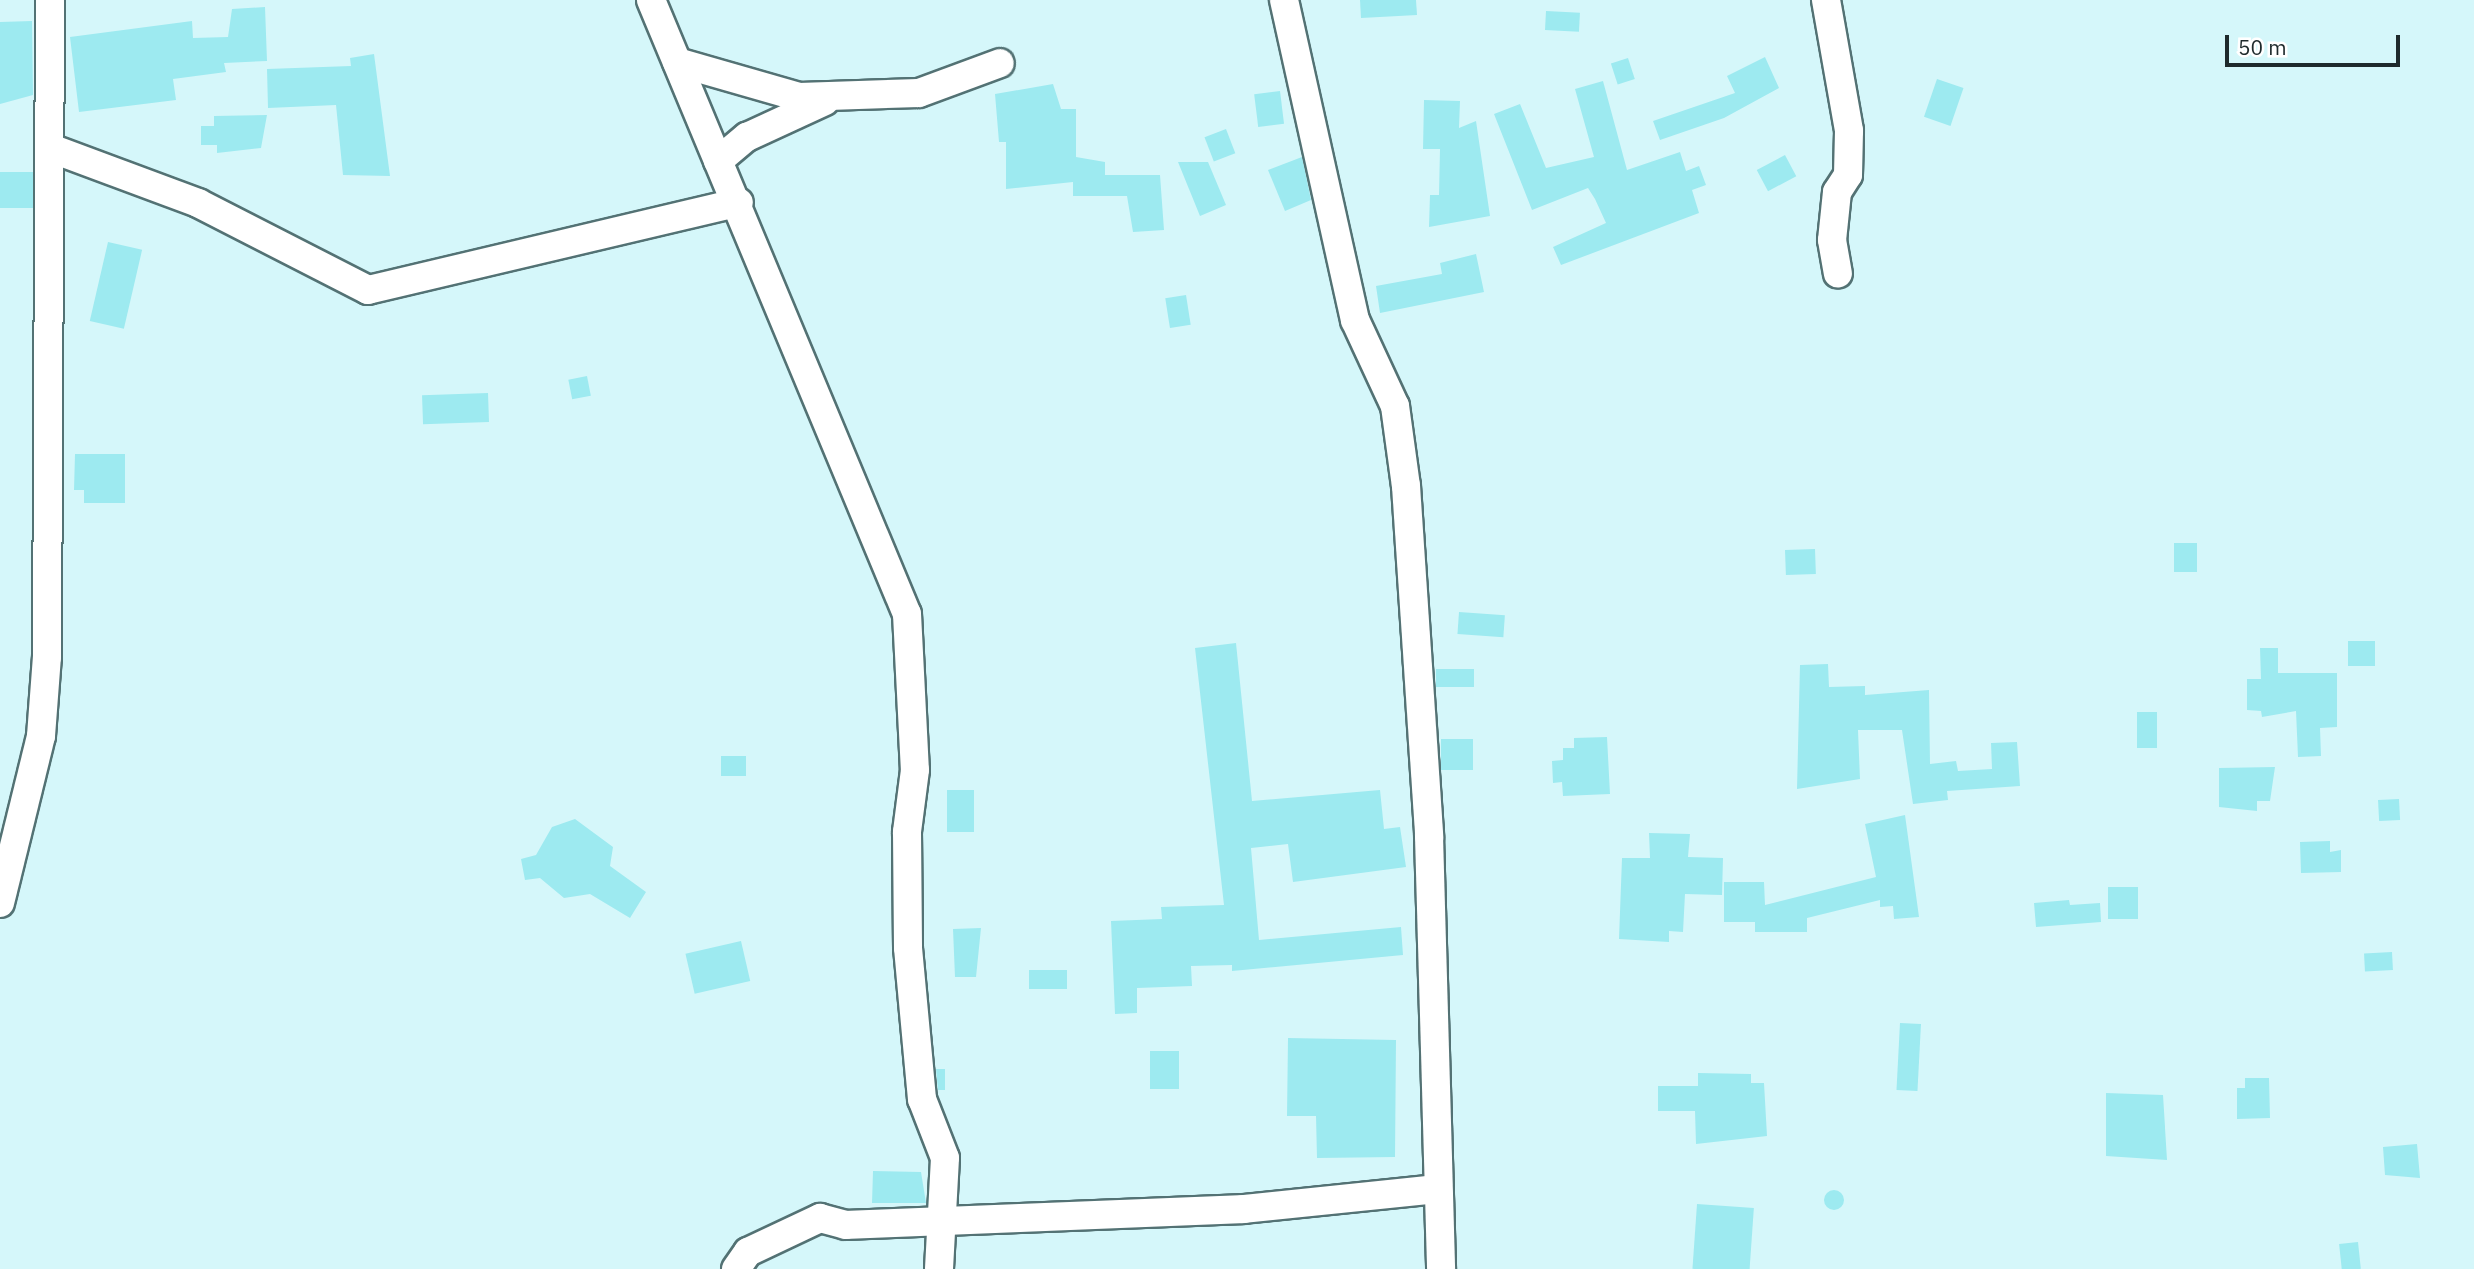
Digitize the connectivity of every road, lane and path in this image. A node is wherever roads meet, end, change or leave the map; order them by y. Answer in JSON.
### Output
{"nodes":[{"id":1,"x":50,"y":0,"type":"edge"},
{"id":2,"x":651,"y":0,"type":"edge"},
{"id":3,"x":1284,"y":0,"type":"edge"},
{"id":4,"x":1826,"y":0,"type":"edge"},
{"id":5,"x":677,"y":62,"type":"junction"},
{"id":6,"x":1000,"y":63,"type":"dead end"},
{"id":7,"x":852,"y":94,"type":"junction"},
{"id":8,"x":53,"y":149,"type":"junction"},
{"id":9,"x":718,"y":161,"type":"junction"},
{"id":10,"x":739,"y":202,"type":"junction"},
{"id":11,"x":1838,"y":274,"type":"dead end"},
{"id":12,"x":0,"y":904,"type":"edge"},
{"id":13,"x":1438,"y":1189,"type":"junction"},
{"id":14,"x":942,"y":1221,"type":"junction"},
{"id":15,"x":736,"y":1269,"type":"edge"},
{"id":16,"x":939,"y":1269,"type":"edge"},
{"id":17,"x":1441,"y":1269,"type":"edge"}],
"edges":[{"from":1,"to":8,"type":"street"},
{"from":2,"to":5,"type":"street"},
{"from":3,"to":13,"type":"street"},
{"from":4,"to":11,"type":"street"},
{"from":5,"to":7,"type":"street"},
{"from":5,"to":9,"type":"street"},
{"from":6,"to":7,"type":"street"},
{"from":7,"to":9,"type":"street"},
{"from":8,"to":10,"type":"street"},
{"from":8,"to":12,"type":"street"},
{"from":9,"to":10,"type":"street"},
{"from":10,"to":14,"type":"street"},
{"from":13,"to":14,"type":"street"},
{"from":13,"to":17,"type":"street"},
{"from":14,"to":15,"type":"street"},
{"from":14,"to":16,"type":"street"}]}
